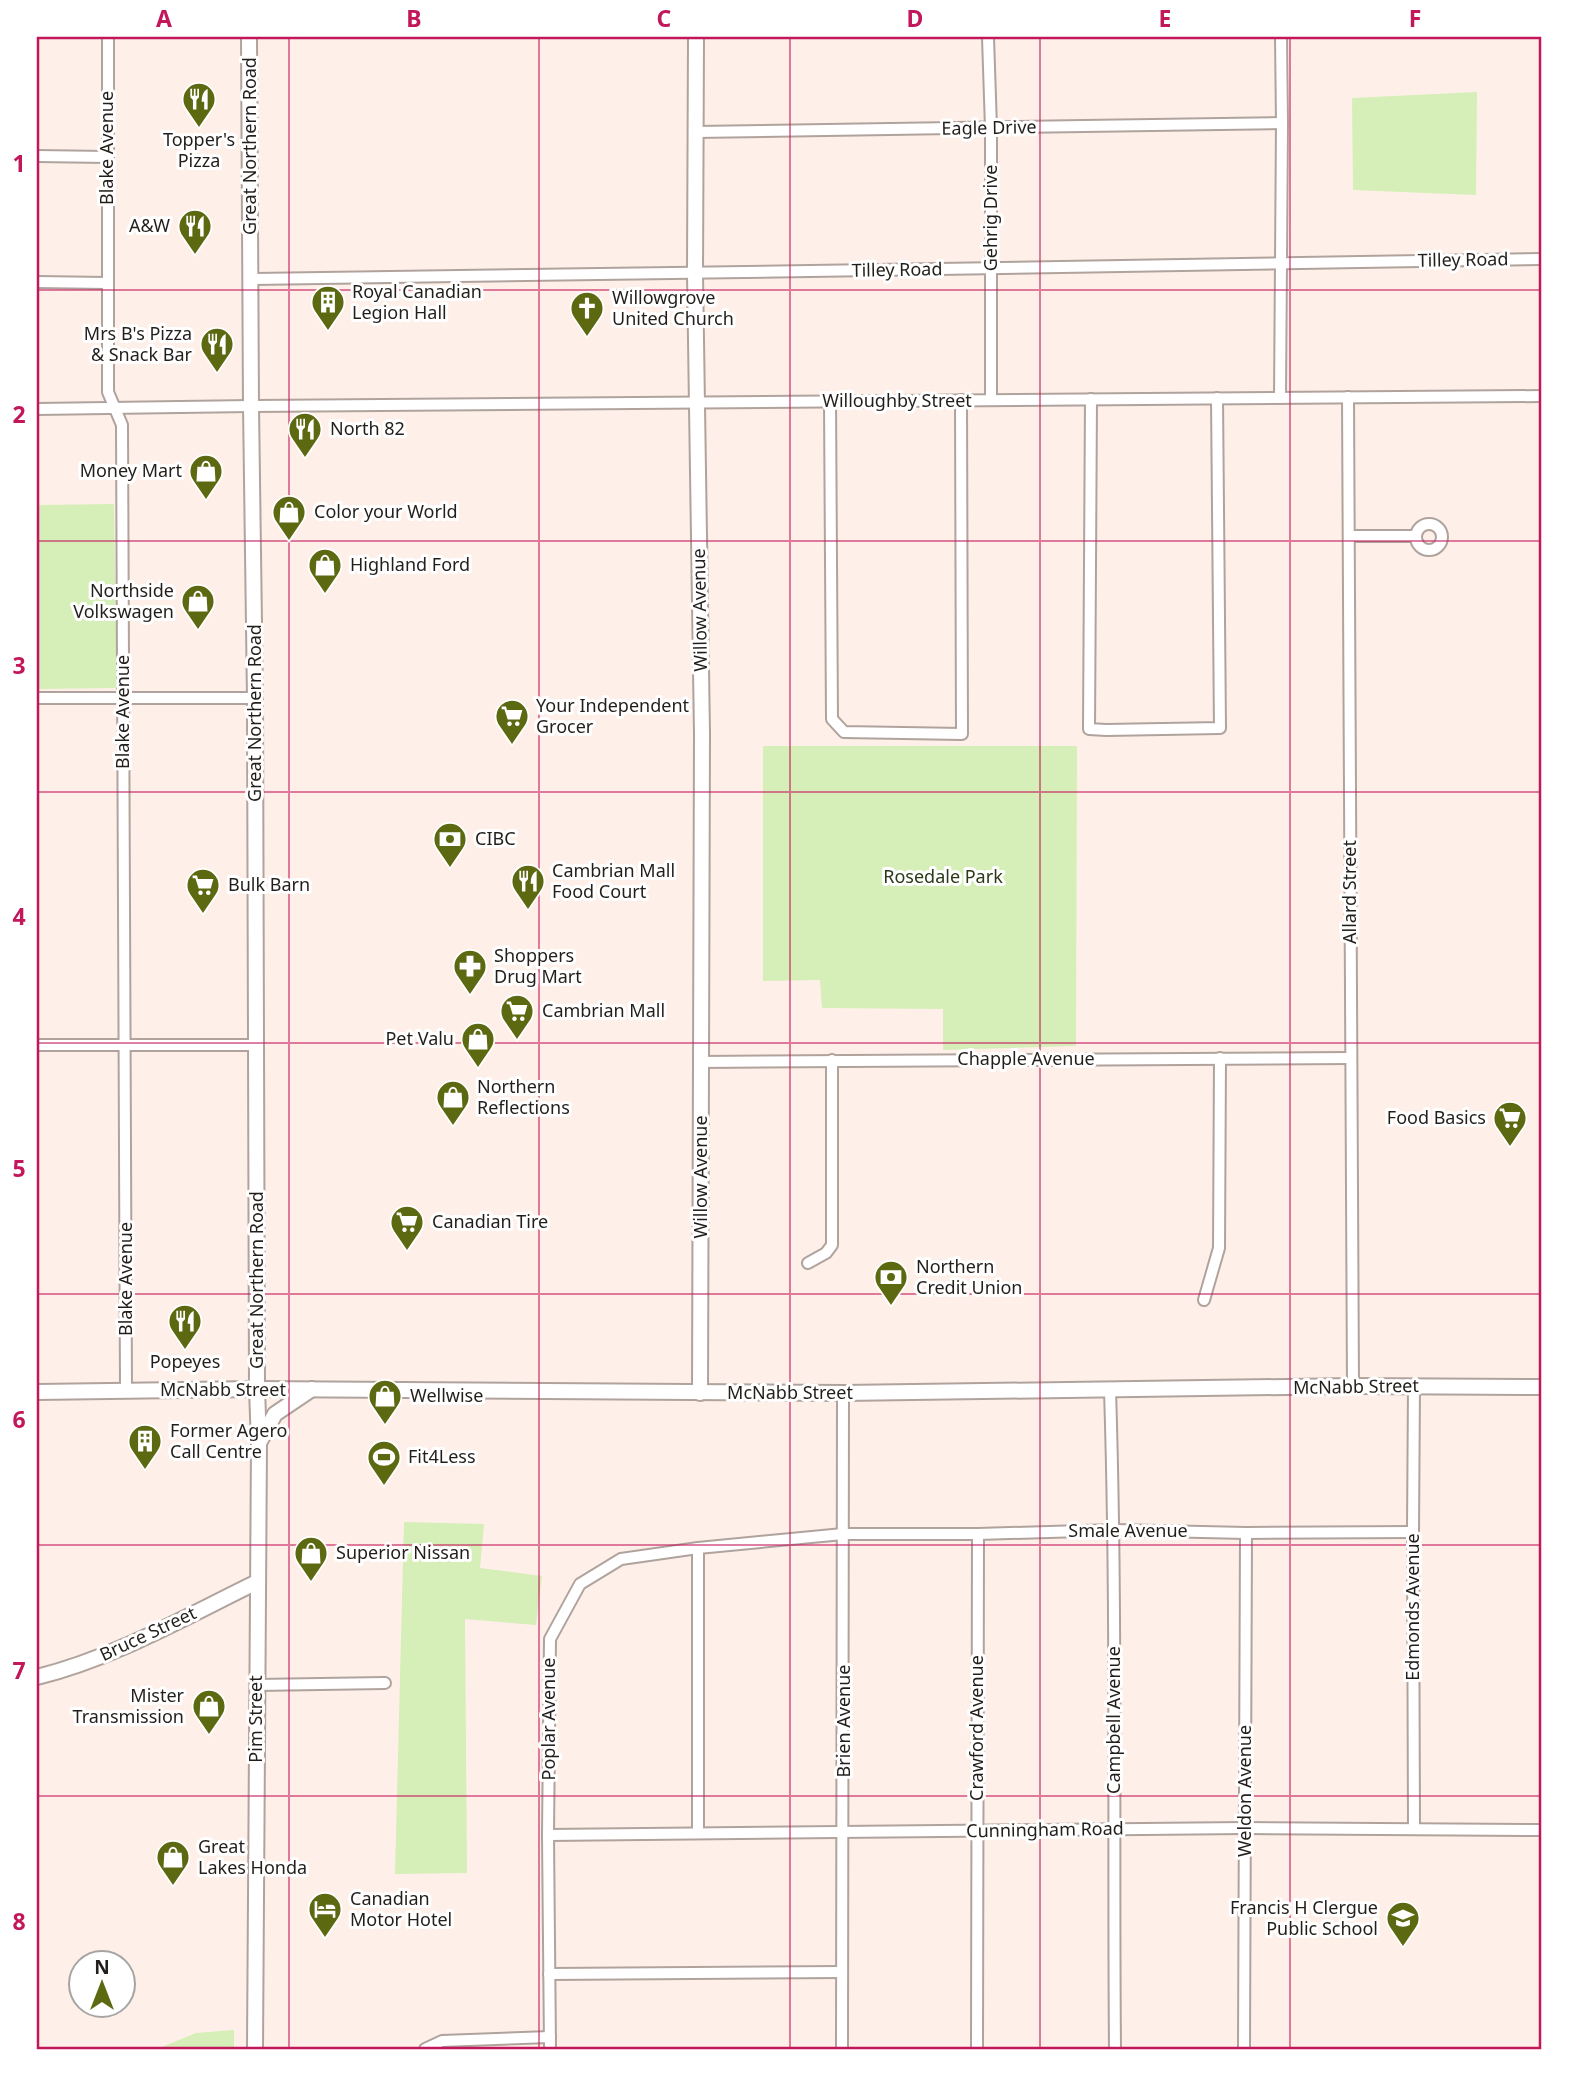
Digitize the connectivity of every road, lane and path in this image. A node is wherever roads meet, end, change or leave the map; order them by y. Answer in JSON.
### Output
{"nodes":[{"id":1,"x":108,"y":37,"type":"edge"},
{"id":2,"x":249,"y":37,"type":"edge"},
{"id":3,"x":696,"y":37,"type":"edge"},
{"id":4,"x":988,"y":37,"type":"edge"},
{"id":5,"x":1281,"y":37,"type":"edge"},
{"id":6,"x":1282,"y":123,"type":"junction"},
{"id":7,"x":990,"y":128,"type":"junction"},
{"id":8,"x":696,"y":132,"type":"junction"},
{"id":9,"x":37,"y":156,"type":"edge"},
{"id":10,"x":107,"y":157,"type":"junction"},
{"id":11,"x":1542,"y":259,"type":"edge"},
{"id":12,"x":1281,"y":263,"type":"junction"},
{"id":13,"x":991,"y":267,"type":"junction"},
{"id":14,"x":695,"y":274,"type":"junction"},
{"id":15,"x":251,"y":279,"type":"junction"},
{"id":16,"x":37,"y":282,"type":"edge"},
{"id":17,"x":107,"y":283,"type":"junction"},
{"id":18,"x":1542,"y":396,"type":"edge"},
{"id":19,"x":1348,"y":397,"type":"junction"},
{"id":20,"x":1217,"y":398,"type":"junction"},
{"id":21,"x":1280,"y":398,"type":"junction"},
{"id":22,"x":1091,"y":399,"type":"junction"},
{"id":23,"x":961,"y":400,"type":"junction"},
{"id":24,"x":991,"y":400,"type":"junction"},
{"id":25,"x":830,"y":401,"type":"junction"},
{"id":26,"x":698,"y":403,"type":"junction"},
{"id":27,"x":251,"y":406,"type":"junction"},
{"id":28,"x":114,"y":408,"type":"junction"},
{"id":29,"x":37,"y":409,"type":"edge"},
{"id":30,"x":1349,"y":536,"type":"junction"},
{"id":31,"x":1416,"y":536,"type":"dead end"},
{"id":32,"x":37,"y":698,"type":"edge"},
{"id":33,"x":255,"y":698,"type":"junction"},
{"id":34,"x":123,"y":699,"type":"junction"},
{"id":35,"x":37,"y":1045,"type":"edge"},
{"id":36,"x":126,"y":1045,"type":"junction"},
{"id":37,"x":257,"y":1045,"type":"junction"},
{"id":38,"x":1220,"y":1058,"type":"junction"},
{"id":39,"x":1350,"y":1058,"type":"junction"},
{"id":40,"x":832,"y":1060,"type":"junction"},
{"id":41,"x":701,"y":1062,"type":"junction"},
{"id":42,"x":808,"y":1263,"type":"dead end"},
{"id":43,"x":1204,"y":1300,"type":"dead end"},
{"id":44,"x":1353,"y":1386,"type":"junction"},
{"id":45,"x":1414,"y":1386,"type":"junction"},
{"id":46,"x":1542,"y":1387,"type":"edge"},
{"id":47,"x":257,"y":1389,"type":"junction"},
{"id":48,"x":313,"y":1389,"type":"junction"},
{"id":49,"x":1110,"y":1390,"type":"junction"},
{"id":50,"x":37,"y":1391,"type":"edge"},
{"id":51,"x":126,"y":1391,"type":"junction"},
{"id":52,"x":700,"y":1393,"type":"junction"},
{"id":53,"x":844,"y":1393,"type":"junction"},
{"id":54,"x":259,"y":1444,"type":"junction"},
{"id":55,"x":1115,"y":1530,"type":"junction"},
{"id":56,"x":1413,"y":1532,"type":"junction"},
{"id":57,"x":1246,"y":1533,"type":"junction"},
{"id":58,"x":843,"y":1534,"type":"junction"},
{"id":59,"x":978,"y":1534,"type":"junction"},
{"id":60,"x":698,"y":1548,"type":"junction"},
{"id":61,"x":257,"y":1582,"type":"junction"},
{"id":62,"x":37,"y":1677,"type":"edge"},
{"id":63,"x":385,"y":1683,"type":"dead end"},
{"id":64,"x":256,"y":1685,"type":"junction"},
{"id":65,"x":1245,"y":1828,"type":"junction"},
{"id":66,"x":1414,"y":1828,"type":"junction"},
{"id":67,"x":1113,"y":1829,"type":"junction"},
{"id":68,"x":976,"y":1830,"type":"junction"},
{"id":69,"x":1542,"y":1830,"type":"edge"},
{"id":70,"x":698,"y":1833,"type":"junction"},
{"id":71,"x":844,"y":1833,"type":"junction"},
{"id":72,"x":548,"y":1835,"type":"junction"},
{"id":73,"x":842,"y":1972,"type":"junction"},
{"id":74,"x":550,"y":1974,"type":"junction"},
{"id":75,"x":550,"y":2043,"type":"edge"},
{"id":76,"x":255,"y":2049,"type":"edge"},
{"id":77,"x":425,"y":2049,"type":"edge"},
{"id":78,"x":842,"y":2049,"type":"edge"},
{"id":79,"x":977,"y":2049,"type":"edge"},
{"id":80,"x":1115,"y":2049,"type":"edge"},
{"id":81,"x":1244,"y":2049,"type":"edge"}],
"edges":[{"from":1,"to":10,"type":"street","name":"Blake Avenue"},
{"from":2,"to":15,"type":"main road","name":"Great Northern Road"},
{"from":3,"to":8,"type":"main road","name":"Willow Avenue"},
{"from":4,"to":7,"type":"street","name":"Gehrig Drive"},
{"from":5,"to":6,"type":"street"},
{"from":6,"to":7,"type":"street","name":"Eagle Drive"},
{"from":6,"to":12,"type":"street"},
{"from":7,"to":8,"type":"street","name":"Eagle Drive"},
{"from":7,"to":13,"type":"street","name":"Gehrig Drive"},
{"from":8,"to":14,"type":"main road","name":"Willow Avenue"},
{"from":9,"to":10,"type":"street"},
{"from":10,"to":17,"type":"street","name":"Blake Avenue"},
{"from":11,"to":12,"type":"street","name":"Tilley Road"},
{"from":12,"to":13,"type":"street","name":"Tilley Road"},
{"from":12,"to":21,"type":"street"},
{"from":13,"to":14,"type":"street","name":"Tilley Road"},
{"from":13,"to":24,"type":"street","name":"Gehrig Drive"},
{"from":14,"to":15,"type":"street","name":"Tilley Road"},
{"from":14,"to":26,"type":"main road","name":"Willow Avenue"},
{"from":15,"to":27,"type":"main road","name":"Great Northern Road"},
{"from":16,"to":17,"type":"street"},
{"from":17,"to":28,"type":"street","name":"Blake Avenue"},
{"from":18,"to":19,"type":"street","name":"Willoughby Street"},
{"from":19,"to":21,"type":"street","name":"Willoughby Street"},
{"from":19,"to":30,"type":"street","name":"Allard Street"},
{"from":20,"to":21,"type":"street","name":"Willoughby Street"},
{"from":20,"to":22,"type":"street","name":"Willoughby Street"},
{"from":20,"to":22,"type":"street"},
{"from":22,"to":24,"type":"street","name":"Willoughby Street"},
{"from":23,"to":24,"type":"street","name":"Willoughby Street"},
{"from":23,"to":25,"type":"street","name":"Willoughby Street"},
{"from":23,"to":25,"type":"street"},
{"from":25,"to":26,"type":"street","name":"Willoughby Street"},
{"from":26,"to":27,"type":"street","name":"Willoughby Street"},
{"from":26,"to":41,"type":"main road","name":"Willow Avenue"},
{"from":27,"to":28,"type":"street","name":"Willoughby Street"},
{"from":27,"to":33,"type":"main road","name":"Great Northern Road"},
{"from":28,"to":29,"type":"street","name":"Willoughby Street"},
{"from":28,"to":34,"type":"street","name":"Blake Avenue"},
{"from":30,"to":31,"type":"street"},
{"from":30,"to":39,"type":"street","name":"Allard Street"},
{"from":32,"to":34,"type":"street"},
{"from":33,"to":34,"type":"street"},
{"from":33,"to":37,"type":"main road","name":"Great Northern Road"},
{"from":34,"to":36,"type":"street","name":"Blake Avenue"},
{"from":35,"to":36,"type":"street"},
{"from":36,"to":37,"type":"street"},
{"from":36,"to":51,"type":"street","name":"Blake Avenue"},
{"from":37,"to":47,"type":"main road","name":"Great Northern Road"},
{"from":38,"to":39,"type":"street","name":"Chapple Avenue"},
{"from":38,"to":40,"type":"street","name":"Chapple Avenue"},
{"from":38,"to":43,"type":"street"},
{"from":39,"to":44,"type":"street","name":"Allard Street"},
{"from":40,"to":41,"type":"street","name":"Chapple Avenue"},
{"from":40,"to":42,"type":"street"},
{"from":41,"to":52,"type":"main road","name":"Willow Avenue"},
{"from":44,"to":45,"type":"main road","name":"McNabb Street"},
{"from":44,"to":49,"type":"main road","name":"McNabb Street"},
{"from":45,"to":46,"type":"main road","name":"McNabb Street"},
{"from":45,"to":56,"type":"street","name":"Edmonds Avenue"},
{"from":47,"to":48,"type":"main road","name":"McNabb Street"},
{"from":47,"to":51,"type":"main road","name":"McNabb Street"},
{"from":47,"to":54,"type":"main road","name":"Pim Street"},
{"from":48,"to":52,"type":"main road","name":"McNabb Street"},
{"from":48,"to":54,"type":"main road"},
{"from":49,"to":53,"type":"main road","name":"McNabb Street"},
{"from":49,"to":55,"type":"street","name":"Campbell Avenue"},
{"from":50,"to":51,"type":"main road","name":"McNabb Street"},
{"from":52,"to":53,"type":"main road","name":"McNabb Street"},
{"from":53,"to":58,"type":"street","name":"Brien Avenue"},
{"from":54,"to":61,"type":"main road","name":"Pim Street"},
{"from":55,"to":57,"type":"street","name":"Smale Avenue"},
{"from":55,"to":59,"type":"street","name":"Smale Avenue"},
{"from":55,"to":67,"type":"street","name":"Campbell Avenue"},
{"from":56,"to":57,"type":"street","name":"Smale Avenue"},
{"from":56,"to":66,"type":"street","name":"Edmonds Avenue"},
{"from":57,"to":65,"type":"street","name":"Weldon Avenue"},
{"from":58,"to":59,"type":"street","name":"Smale Avenue"},
{"from":58,"to":60,"type":"street","name":"Poplar Avenue"},
{"from":58,"to":71,"type":"street","name":"Brien Avenue"},
{"from":59,"to":68,"type":"street","name":"Crawford Avenue"},
{"from":60,"to":70,"type":"street"},
{"from":60,"to":72,"type":"street","name":"Poplar Avenue"},
{"from":61,"to":62,"type":"main road","name":"Bruce Street"},
{"from":61,"to":64,"type":"main road","name":"Pim Street"},
{"from":63,"to":64,"type":"street"},
{"from":64,"to":76,"type":"main road","name":"Pim Street"},
{"from":65,"to":66,"type":"street","name":"Cunningham Road"},
{"from":65,"to":67,"type":"street","name":"Cunningham Road"},
{"from":65,"to":81,"type":"street","name":"Weldon Avenue"},
{"from":66,"to":69,"type":"street","name":"Cunningham Road"},
{"from":67,"to":68,"type":"street","name":"Cunningham Road"},
{"from":67,"to":80,"type":"street","name":"Campbell Avenue"},
{"from":68,"to":71,"type":"street","name":"Cunningham Road"},
{"from":68,"to":79,"type":"street","name":"Crawford Avenue"},
{"from":70,"to":71,"type":"street","name":"Cunningham Road"},
{"from":70,"to":72,"type":"street","name":"Cunningham Road"},
{"from":71,"to":73,"type":"street","name":"Brien Avenue"},
{"from":72,"to":74,"type":"street","name":"Poplar Avenue"},
{"from":73,"to":74,"type":"street"},
{"from":73,"to":78,"type":"street","name":"Brien Avenue"},
{"from":74,"to":75,"type":"street","name":"Poplar Avenue"},
{"from":75,"to":77,"type":"street"}]}
